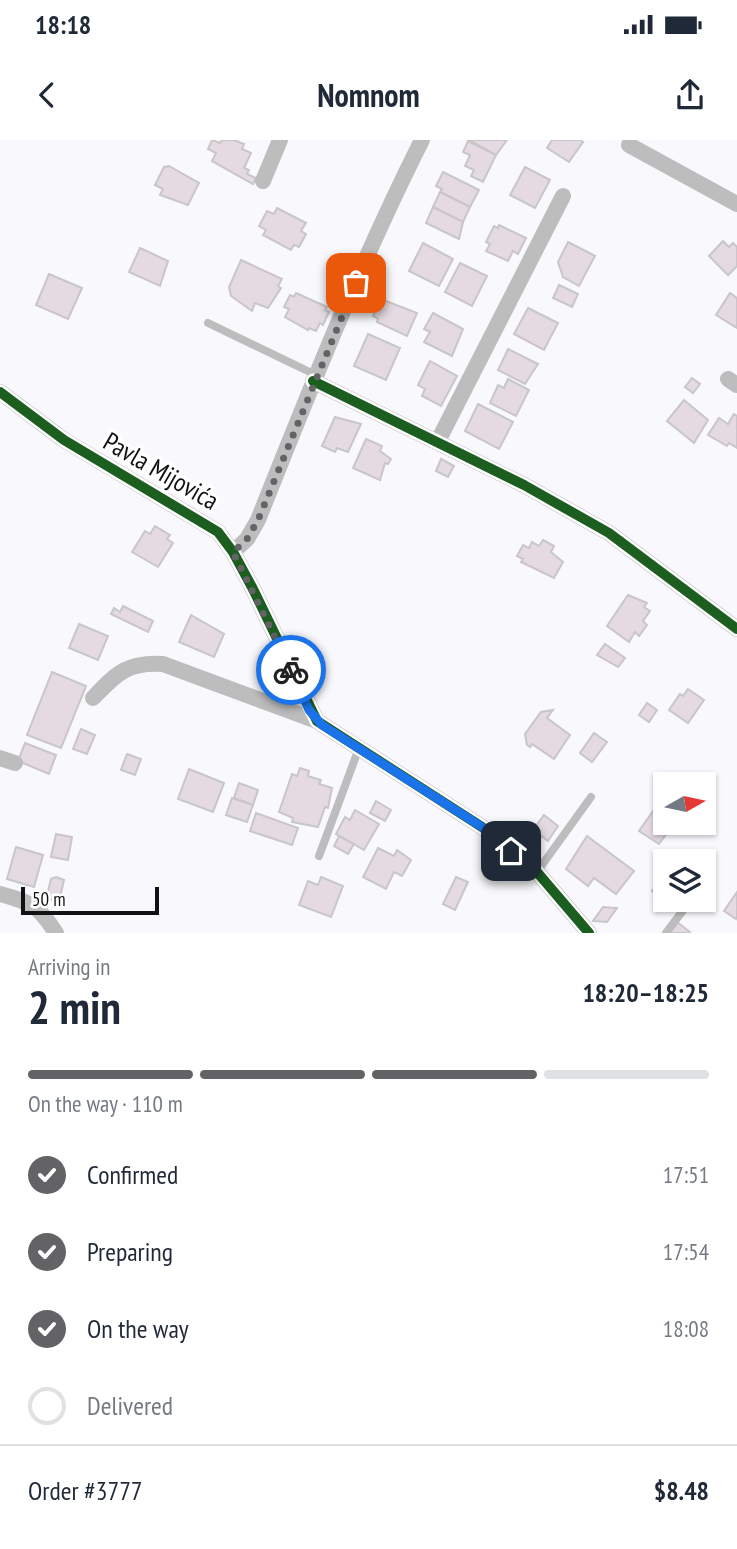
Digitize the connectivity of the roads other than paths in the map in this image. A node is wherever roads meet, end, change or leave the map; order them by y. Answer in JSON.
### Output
{"nodes":[{"id":1,"x":280,"y":140,"type":"edge"},
{"id":2,"x":422,"y":140,"type":"edge"},
{"id":3,"x":629,"y":145,"type":"dead end"},
{"id":4,"x":263,"y":181,"type":"dead end"},
{"id":5,"x":563,"y":197,"type":"dead end"},
{"id":6,"x":737,"y":204,"type":"edge"},
{"id":7,"x":208,"y":323,"type":"dead end"},
{"id":8,"x":314,"y":378,"type":"junction"},
{"id":9,"x":0,"y":392,"type":"edge"},
{"id":10,"x":438,"y":441,"type":"junction"},
{"id":11,"x":233,"y":552,"type":"junction"},
{"id":12,"x":737,"y":629,"type":"edge"},
{"id":13,"x":93,"y":698,"type":"dead end"},
{"id":14,"x":317,"y":720,"type":"junction"},
{"id":15,"x":359,"y":748,"type":"junction"},
{"id":16,"x":591,"y":797,"type":"dead end"},
{"id":17,"x":319,"y":856,"type":"dead end"},
{"id":18,"x":537,"y":872,"type":"junction"},
{"id":19,"x":0,"y":894,"type":"edge"},
{"id":20,"x":682,"y":912,"type":"edge"},
{"id":21,"x":56,"y":933,"type":"edge"},
{"id":22,"x":589,"y":933,"type":"edge"},
{"id":23,"x":666,"y":933,"type":"edge"}],
"edges":[{"from":1,"to":4,"type":"street"},
{"from":2,"to":8,"type":"street"},
{"from":3,"to":6,"type":"street"},
{"from":5,"to":10,"type":"street"},
{"from":7,"to":8,"type":"lane"},
{"from":8,"to":10,"type":"street"},
{"from":8,"to":11,"type":"street"},
{"from":9,"to":11,"type":"street","name":"Pavla Mijovića"},
{"from":10,"to":12,"type":"street"},
{"from":11,"to":14,"type":"street","name":"Pavla Mijovića"},
{"from":13,"to":14,"type":"street"},
{"from":14,"to":15,"type":"street","name":"Pavla Mijovića"},
{"from":15,"to":17,"type":"lane"},
{"from":15,"to":18,"type":"street","name":"Pavla Mijovića"},
{"from":16,"to":18,"type":"lane"},
{"from":18,"to":22,"type":"street","name":"Pavla Mijovića"},
{"from":19,"to":21,"type":"street"},
{"from":20,"to":23,"type":"lane"}]}
